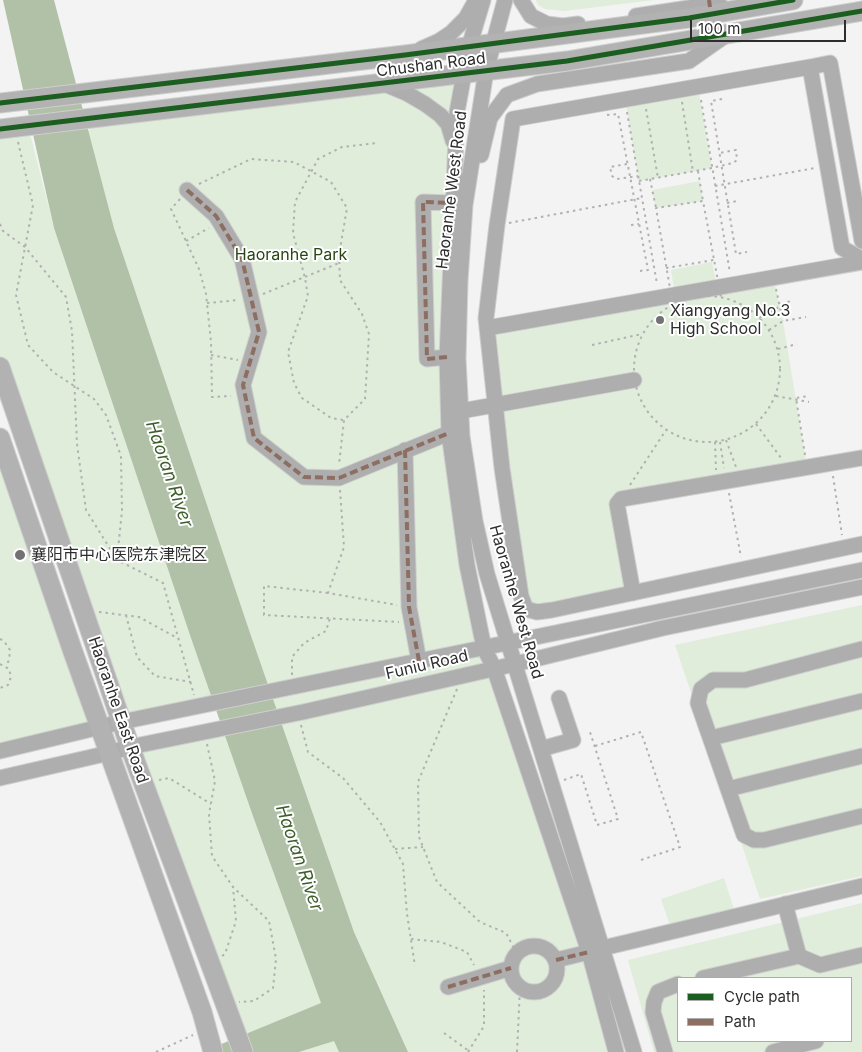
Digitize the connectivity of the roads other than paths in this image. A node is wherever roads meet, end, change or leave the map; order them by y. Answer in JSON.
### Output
{"nodes":[{"id":1,"x":476,"y":0,"type":"edge"},
{"id":2,"x":484,"y":0,"type":"edge"},
{"id":3,"x":505,"y":0,"type":"edge"},
{"id":4,"x":521,"y":0,"type":"edge"},
{"id":5,"x":793,"y":0,"type":"edge"},
{"id":6,"x":709,"y":3,"type":"edge"},
{"id":7,"x":744,"y":4,"type":"edge"},
{"id":8,"x":862,"y":11,"type":"edge"},
{"id":9,"x":729,"y":34,"type":"junction"},
{"id":10,"x":492,"y":44,"type":"junction"},
{"id":11,"x":469,"y":46,"type":"junction"},
{"id":12,"x":405,"y":55,"type":"junction"},
{"id":13,"x":810,"y":67,"type":"junction"},
{"id":14,"x":486,"y":71,"type":"junction"},
{"id":15,"x":463,"y":74,"type":"junction"},
{"id":16,"x":382,"y":83,"type":"junction"},
{"id":17,"x":0,"y":102,"type":"edge"},
{"id":18,"x":7,"y":128,"type":"edge"},
{"id":19,"x":455,"y":146,"type":"junction"},
{"id":20,"x":468,"y":183,"type":"junction"},
{"id":21,"x":187,"y":190,"type":"road end"},
{"id":22,"x":452,"y":203,"type":"junction"},
{"id":23,"x":862,"y":241,"type":"edge"},
{"id":24,"x":862,"y":260,"type":"edge"},
{"id":25,"x":487,"y":328,"type":"junction"},
{"id":26,"x":446,"y":357,"type":"junction"},
{"id":27,"x":0,"y":366,"type":"edge"},
{"id":28,"x":634,"y":380,"type":"road end"},
{"id":29,"x":494,"y":405,"type":"junction"},
{"id":30,"x":461,"y":411,"type":"junction"},
{"id":31,"x":450,"y":433,"type":"junction"},
{"id":32,"x":0,"y":438,"type":"edge"},
{"id":33,"x":405,"y":450,"type":"junction"},
{"id":34,"x":862,"y":458,"type":"edge"},
{"id":35,"x":3,"y":461,"type":"edge"},
{"id":36,"x":862,"y":544,"type":"edge"},
{"id":37,"x":862,"y":570,"type":"edge"},
{"id":38,"x":862,"y":587,"type":"edge"},
{"id":39,"x":633,"y":593,"type":"junction"},
{"id":40,"x":508,"y":642,"type":"junction"},
{"id":41,"x":484,"y":648,"type":"junction"},
{"id":42,"x":862,"y":649,"type":"edge"},
{"id":43,"x":419,"y":661,"type":"junction"},
{"id":44,"x":515,"y":664,"type":"junction"},
{"id":45,"x":494,"y":668,"type":"junction"},
{"id":46,"x":559,"y":698,"type":"dead end"},
{"id":47,"x":862,"y":701,"type":"edge"},
{"id":48,"x":121,"y":722,"type":"junction"},
{"id":49,"x":100,"y":728,"type":"junction"},
{"id":50,"x":711,"y":738,"type":"junction"},
{"id":51,"x":130,"y":747,"type":"junction"},
{"id":52,"x":541,"y":749,"type":"junction"},
{"id":53,"x":0,"y":751,"type":"edge"},
{"id":54,"x":109,"y":754,"type":"junction"},
{"id":55,"x":862,"y":756,"type":"edge"},
{"id":56,"x":0,"y":778,"type":"edge"},
{"id":57,"x":728,"y":789,"type":"junction"},
{"id":58,"x":862,"y":816,"type":"edge"},
{"id":59,"x":862,"y":886,"type":"edge"},
{"id":60,"x":785,"y":904,"type":"junction"},
{"id":61,"x":596,"y":950,"type":"junction"},
{"id":62,"x":862,"y":955,"type":"edge"},
{"id":63,"x":799,"y":956,"type":"junction"},
{"id":64,"x":556,"y":960,"type":"junction"},
{"id":65,"x":514,"y":961,"type":"junction"},
{"id":66,"x":707,"y":977,"type":"edge"},
{"id":67,"x":677,"y":984,"type":"edge"},
{"id":68,"x":448,"y":987,"type":"dead end"},
{"id":69,"x":816,"y":1042,"type":"edge"},
{"id":70,"x":213,"y":1052,"type":"edge"},
{"id":71,"x":242,"y":1052,"type":"edge"},
{"id":72,"x":616,"y":1052,"type":"edge"},
{"id":73,"x":634,"y":1052,"type":"edge"},
{"id":74,"x":665,"y":1052,"type":"edge"},
{"id":75,"x":773,"y":1052,"type":"edge"}],
"edges":[{"from":1,"to":12,"type":"street"},
{"from":2,"to":11,"type":"street","name":"Haoranhe West Road"},
{"from":3,"to":10,"type":"street","name":"Haoranhe West Road"},
{"from":4,"to":6,"type":"street"},
{"from":5,"to":7,"type":"main road","name":"Chushan Road"},
{"from":6,"to":7,"type":"street"},
{"from":7,"to":10,"type":"main road","name":"Chushan Road"},
{"from":8,"to":9,"type":"main road","name":"Chushan Road"},
{"from":9,"to":14,"type":"main road","name":"Chushan Road"},
{"from":9,"to":20,"type":"street"},
{"from":10,"to":11,"type":"main road","name":"Chushan Road"},
{"from":10,"to":14,"type":"street","name":"Haoranhe West Road"},
{"from":11,"to":12,"type":"main road","name":"Chushan Road"},
{"from":11,"to":15,"type":"street","name":"Haoranhe West Road"},
{"from":12,"to":17,"type":"main road","name":"Chushan Road"},
{"from":13,"to":23,"type":"street"},
{"from":13,"to":24,"type":"street"},
{"from":13,"to":25,"type":"street"},
{"from":14,"to":15,"type":"main road","name":"Chushan Road"},
{"from":14,"to":20,"type":"street","name":"Haoranhe West Road"},
{"from":15,"to":16,"type":"main road","name":"Chushan Road"},
{"from":15,"to":19,"type":"street","name":"Haoranhe West Road"},
{"from":16,"to":18,"type":"main road","name":"Chushan Road"},
{"from":16,"to":19,"type":"street"},
{"from":19,"to":22,"type":"street","name":"Haoranhe West Road"},
{"from":20,"to":30,"type":"street","name":"Haoranhe West Road"},
{"from":21,"to":33,"type":"street"},
{"from":22,"to":26,"type":"street","name":"Haoranhe West Road"},
{"from":22,"to":26,"type":"street"},
{"from":24,"to":25,"type":"street"},
{"from":25,"to":29,"type":"street"},
{"from":26,"to":31,"type":"street","name":"Haoranhe West Road"},
{"from":27,"to":48,"type":"main road","name":"Haoranhe East Road"},
{"from":28,"to":29,"type":"street"},
{"from":29,"to":30,"type":"street"},
{"from":29,"to":39,"type":"street"},
{"from":30,"to":40,"type":"street","name":"Haoranhe West Road"},
{"from":31,"to":33,"type":"street"},
{"from":31,"to":41,"type":"street","name":"Haoranhe West Road"},
{"from":32,"to":35,"type":"main road","name":"Haoranhe East Road"},
{"from":33,"to":43,"type":"street"},
{"from":34,"to":39,"type":"street"},
{"from":35,"to":49,"type":"main road","name":"Haoranhe East Road"},
{"from":36,"to":39,"type":"street"},
{"from":37,"to":40,"type":"street"},
{"from":38,"to":44,"type":"street","name":"Funiu Road"},
{"from":40,"to":41,"type":"street"},
{"from":40,"to":44,"type":"street","name":"Haoranhe West Road"},
{"from":41,"to":43,"type":"street"},
{"from":41,"to":45,"type":"street","name":"Haoranhe West Road"},
{"from":42,"to":50,"type":"street"},
{"from":43,"to":48,"type":"street"},
{"from":44,"to":45,"type":"street","name":"Funiu Road"},
{"from":44,"to":52,"type":"street","name":"Haoranhe West Road"},
{"from":45,"to":51,"type":"street","name":"Funiu Road"},
{"from":45,"to":61,"type":"street","name":"Haoranhe West Road"},
{"from":46,"to":52,"type":"street"},
{"from":47,"to":50,"type":"street"},
{"from":48,"to":49,"type":"street"},
{"from":48,"to":51,"type":"main road","name":"Haoranhe East Road"},
{"from":49,"to":53,"type":"street"},
{"from":49,"to":54,"type":"main road","name":"Haoranhe East Road"},
{"from":50,"to":57,"type":"street"},
{"from":51,"to":54,"type":"street","name":"Funiu Road"},
{"from":51,"to":71,"type":"main road","name":"Haoranhe East Road"},
{"from":52,"to":61,"type":"street","name":"Haoranhe West Road"},
{"from":54,"to":56,"type":"street","name":"Funiu Road"},
{"from":54,"to":70,"type":"main road","name":"Haoranhe East Road"},
{"from":55,"to":57,"type":"street"},
{"from":57,"to":58,"type":"street"},
{"from":59,"to":60,"type":"street"},
{"from":60,"to":61,"type":"street"},
{"from":60,"to":63,"type":"street"},
{"from":61,"to":64,"type":"street"},
{"from":61,"to":72,"type":"street","name":"Haoranhe West Road"},
{"from":61,"to":73,"type":"street","name":"Haoranhe West Road"},
{"from":62,"to":63,"type":"street"},
{"from":63,"to":66,"type":"street"},
{"from":64,"to":65,"type":"street"},
{"from":64,"to":65,"type":"street"},
{"from":65,"to":68,"type":"street"},
{"from":67,"to":74,"type":"street"},
{"from":69,"to":75,"type":"street"}]}
